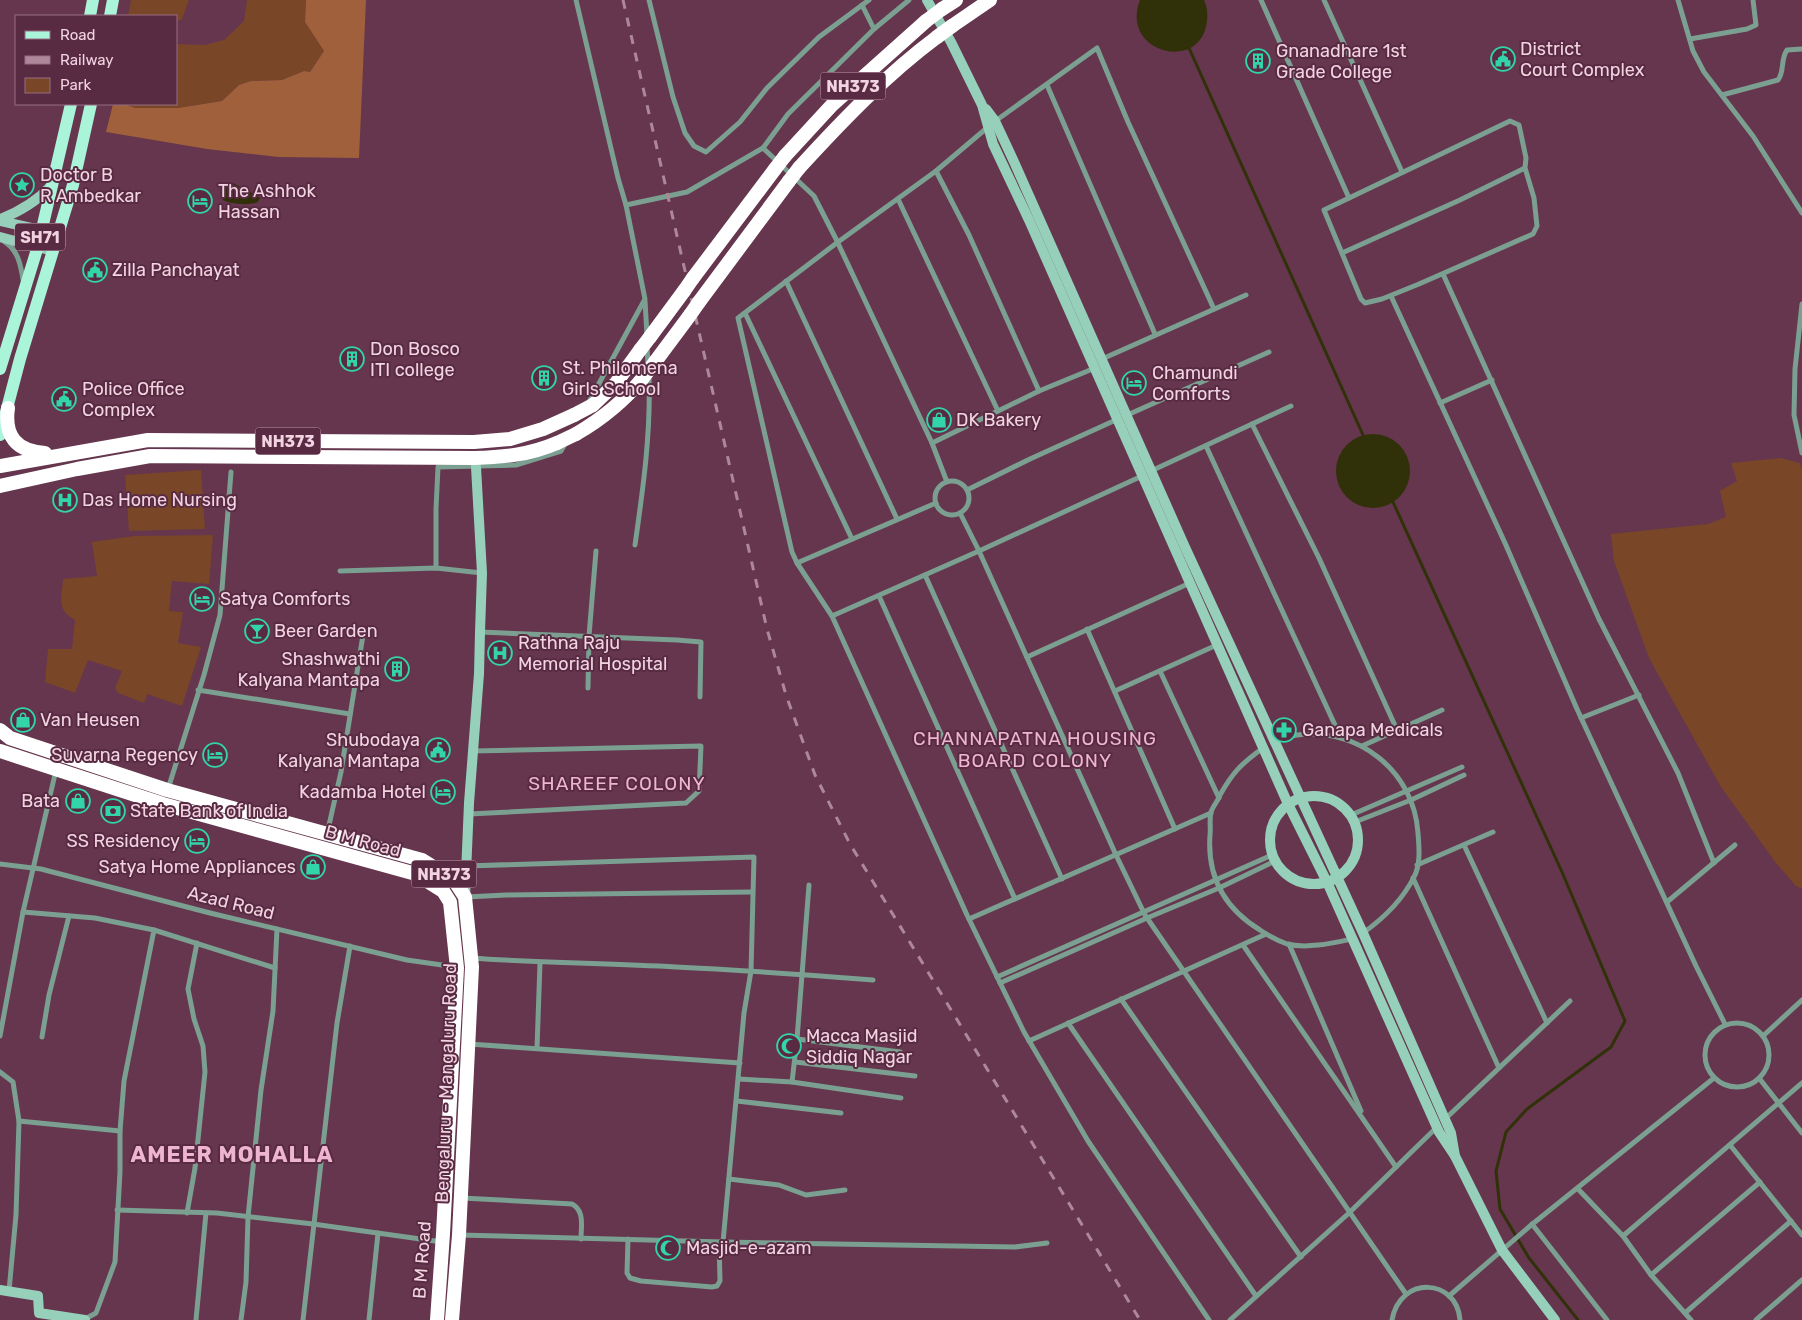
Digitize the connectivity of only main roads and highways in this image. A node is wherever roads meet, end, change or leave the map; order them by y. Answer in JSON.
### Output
{"nodes":[{"id":1,"x":93,"y":0,"type":"edge"},
{"id":2,"x":114,"y":0,"type":"edge"},
{"id":3,"x":956,"y":0,"type":"edge"},
{"id":4,"x":990,"y":0,"type":"edge"},
{"id":5,"x":90,"y":15,"type":"edge"},
{"id":6,"x":110,"y":15,"type":"edge"},
{"id":7,"x":71,"y":105,"type":"edge"},
{"id":8,"x":91,"y":105,"type":"edge"},
{"id":9,"x":0,"y":369,"type":"edge"},
{"id":10,"x":8,"y":408,"type":"junction"},
{"id":11,"x":575,"y":425,"type":"junction"},
{"id":12,"x":0,"y":435,"type":"edge"},
{"id":13,"x":65,"y":454,"type":"junction"},
{"id":14,"x":0,"y":466,"type":"edge"},
{"id":15,"x":0,"y":486,"type":"edge"},
{"id":16,"x":0,"y":730,"type":"edge"},
{"id":17,"x":0,"y":751,"type":"edge"},
{"id":18,"x":394,"y":853,"type":"junction"},
{"id":19,"x":390,"y":867,"type":"junction"},
{"id":20,"x":437,"y":1320,"type":"edge"},
{"id":21,"x":452,"y":1320,"type":"edge"}],
"edges":[{"from":1,"to":5,"type":"main road"},
{"from":2,"to":6,"type":"main road"},
{"from":3,"to":11,"type":"highway","number":"NH373","bridge":true},
{"from":4,"to":11,"type":"highway","number":"NH373","bridge":true},
{"from":7,"to":9,"type":"main road","number":"SH71"},
{"from":8,"to":10,"type":"main road","number":"SH71"},
{"from":10,"to":12,"type":"main road","number":"SH71"},
{"from":10,"to":13,"type":"highway"},
{"from":11,"to":13,"type":"highway","number":"NH373"},
{"from":11,"to":15,"type":"highway","number":"NH373","bridge":true},
{"from":13,"to":14,"type":"highway","number":"NH373"},
{"from":16,"to":18,"type":"highway","name":"Bengaluru - Mangaluru Road","number":"NH373"},
{"from":17,"to":19,"type":"highway","name":"B M Road","number":"NH373"},
{"from":18,"to":19,"type":"highway"},
{"from":18,"to":21,"type":"highway","name":"Bengaluru - Mangaluru Road","number":"NH373"},
{"from":19,"to":20,"type":"highway","name":"B M Road","number":"NH373"}]}
